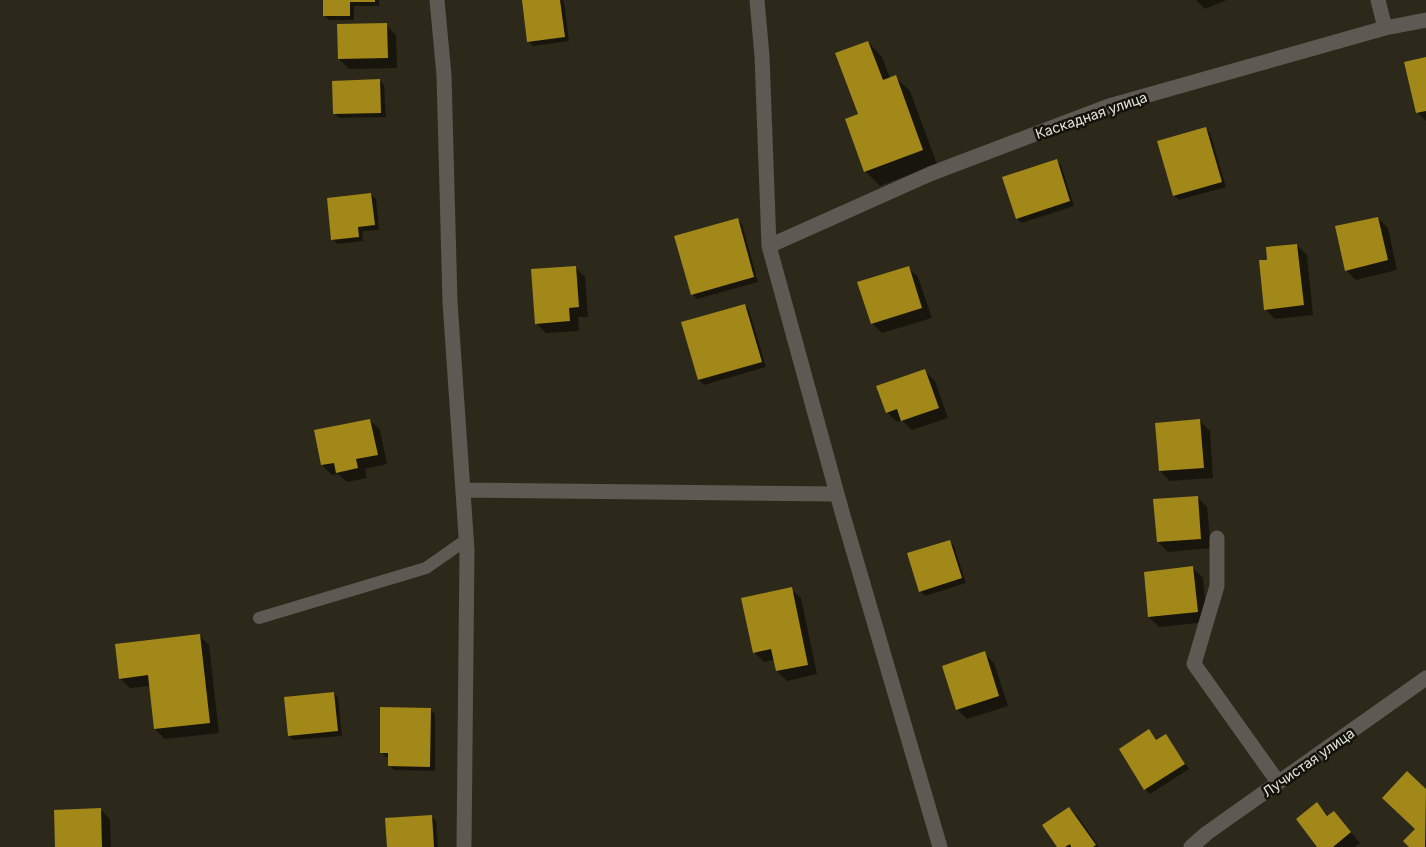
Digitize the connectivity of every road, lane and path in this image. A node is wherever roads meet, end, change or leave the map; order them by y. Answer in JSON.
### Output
{"nodes":[{"id":1,"x":437,"y":0,"type":"edge"},
{"id":2,"x":757,"y":0,"type":"edge"},
{"id":3,"x":1378,"y":0,"type":"edge"},
{"id":4,"x":1426,"y":20,"type":"edge"},
{"id":5,"x":1385,"y":28,"type":"junction"},
{"id":6,"x":768,"y":246,"type":"junction"},
{"id":7,"x":462,"y":490,"type":"junction"},
{"id":8,"x":837,"y":494,"type":"junction"},
{"id":9,"x":1217,"y":538,"type":"dead end"},
{"id":10,"x":466,"y":540,"type":"junction"},
{"id":11,"x":259,"y":618,"type":"dead end"},
{"id":12,"x":1426,"y":678,"type":"edge"},
{"id":13,"x":1278,"y":782,"type":"junction"},
{"id":14,"x":464,"y":847,"type":"edge"},
{"id":15,"x":940,"y":847,"type":"edge"},
{"id":16,"x":1191,"y":847,"type":"edge"}],
"edges":[{"from":1,"to":7,"type":"street"},
{"from":2,"to":6,"type":"street"},
{"from":3,"to":5,"type":"street"},
{"from":4,"to":5,"type":"street","name":"Каскадная улица"},
{"from":5,"to":6,"type":"street","name":"Каскадная улица"},
{"from":6,"to":8,"type":"street"},
{"from":7,"to":8,"type":"street"},
{"from":7,"to":10,"type":"street"},
{"from":8,"to":15,"type":"street"},
{"from":9,"to":13,"type":"street"},
{"from":10,"to":11,"type":"lane"},
{"from":10,"to":14,"type":"street"},
{"from":12,"to":13,"type":"street","name":"Лучистая улица"},
{"from":13,"to":16,"type":"street","name":"Лучистая улица"}]}
